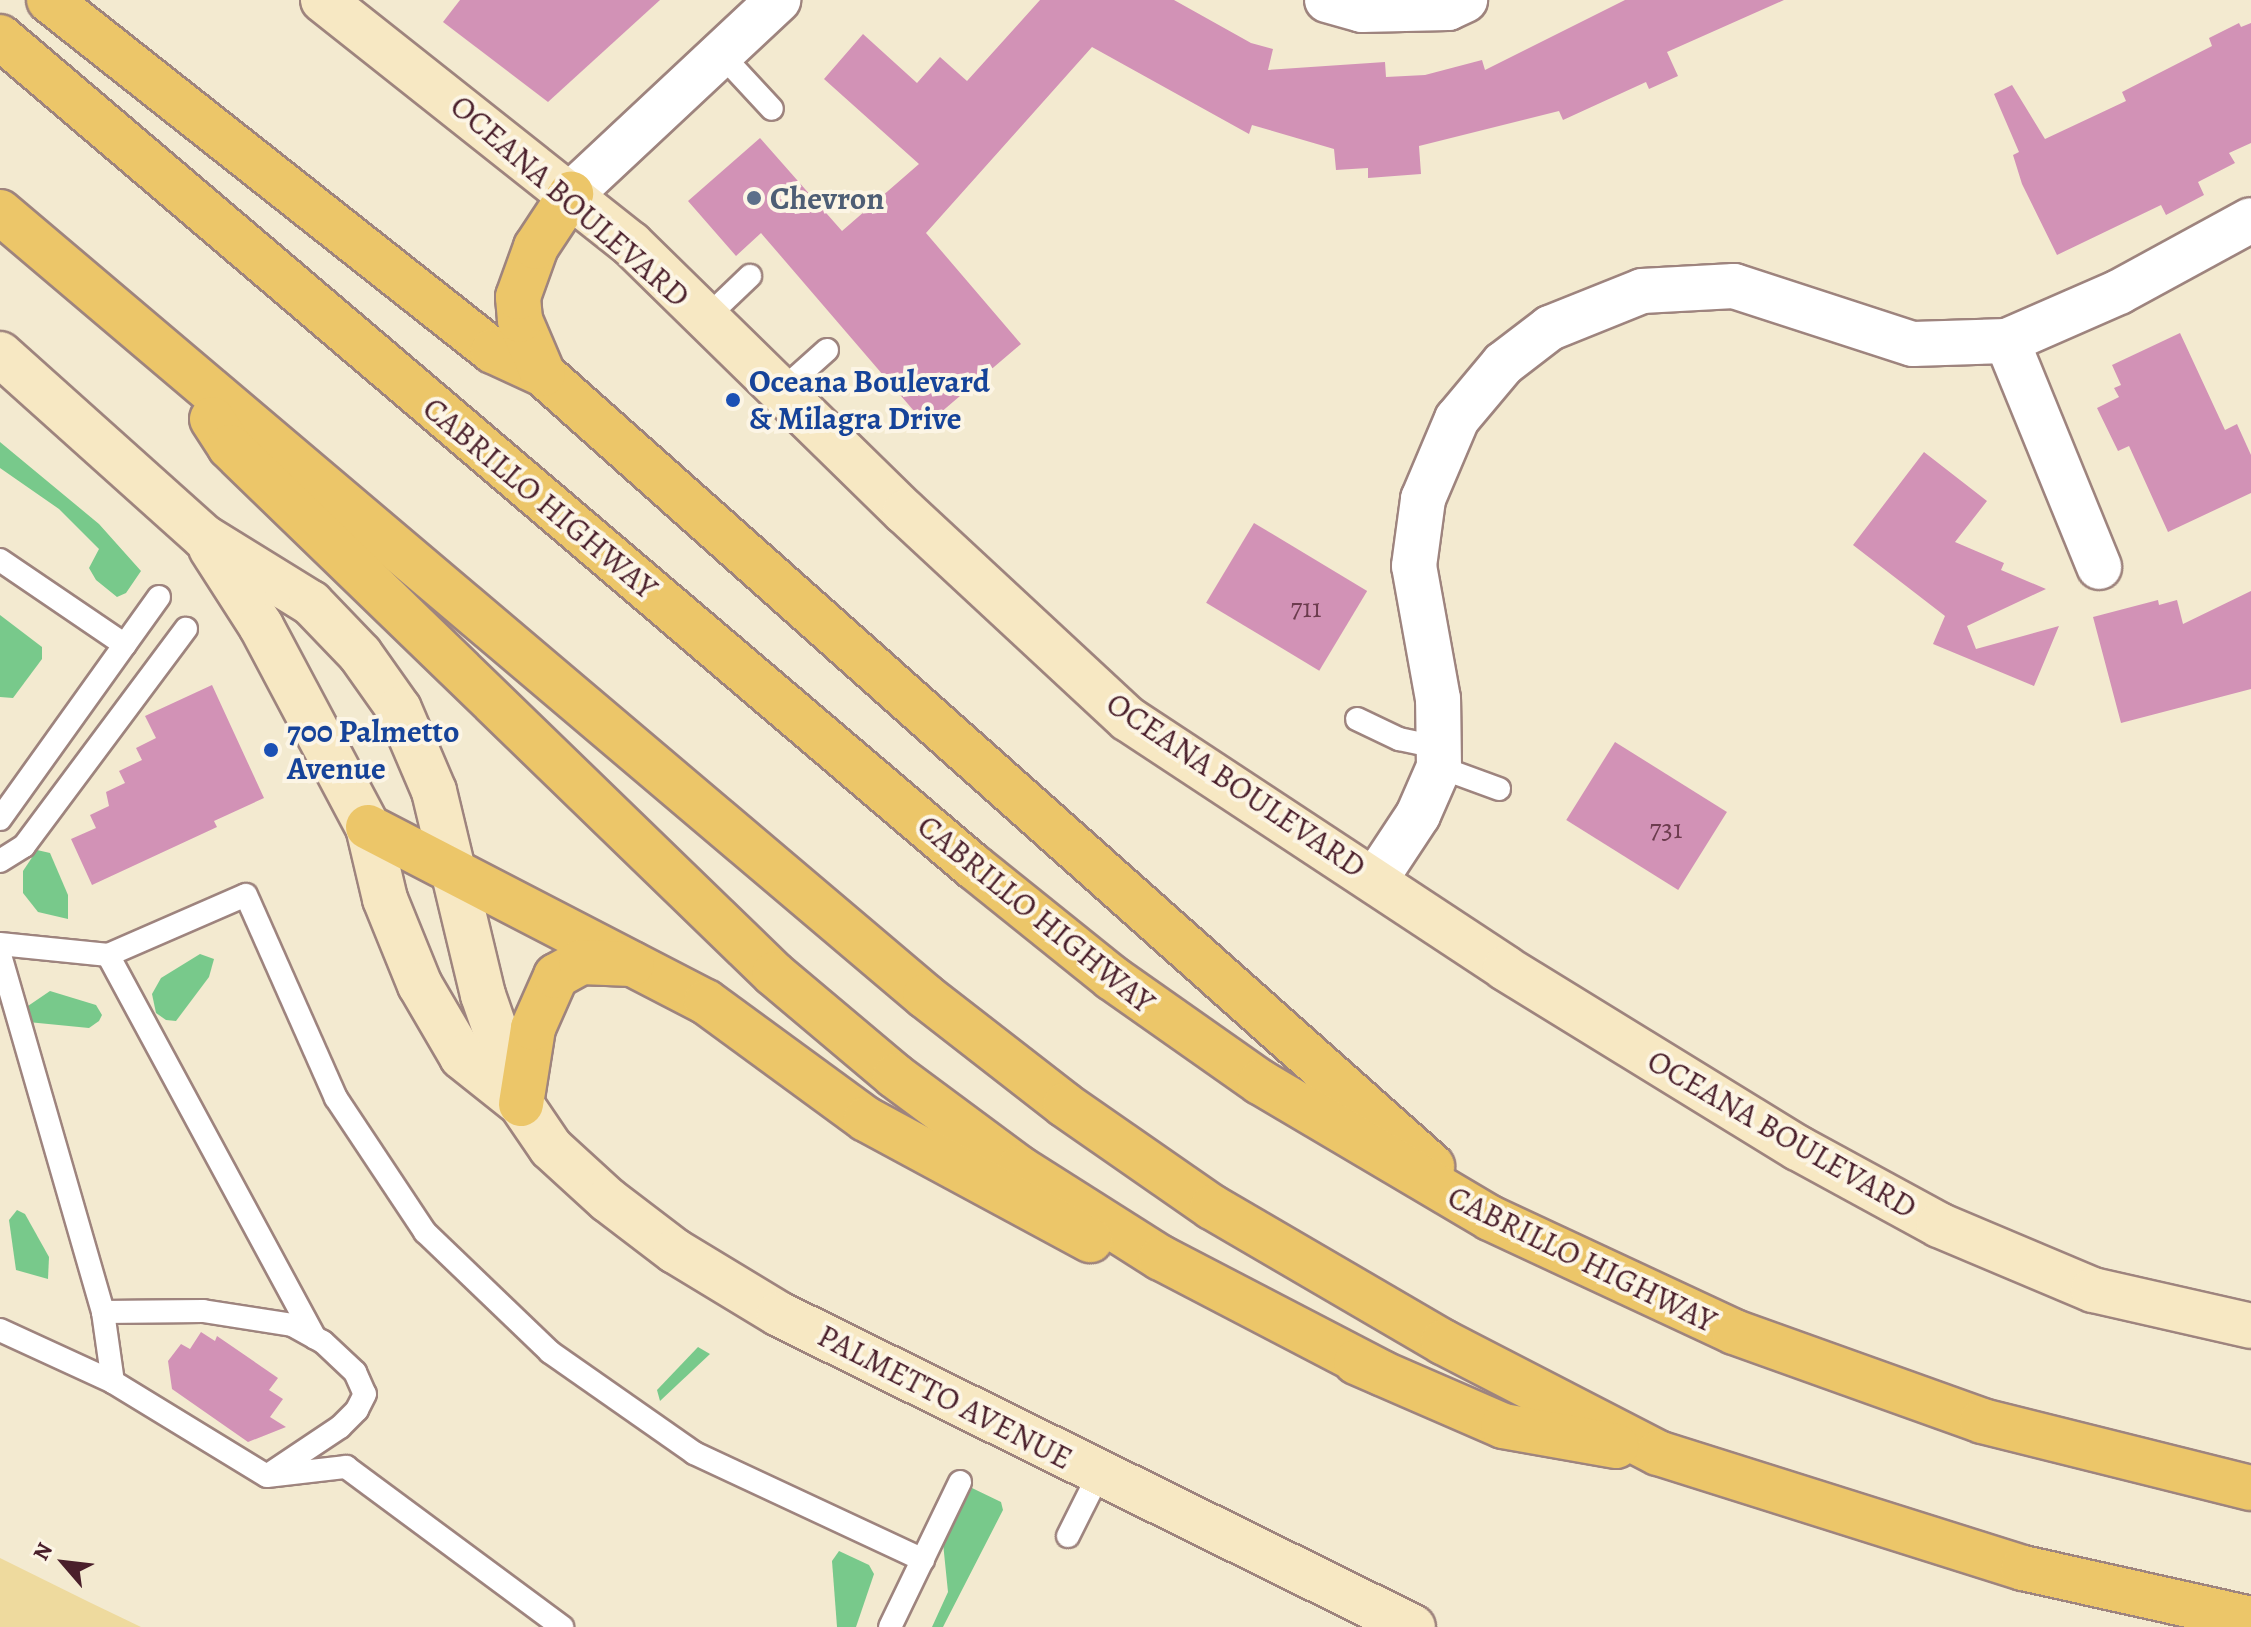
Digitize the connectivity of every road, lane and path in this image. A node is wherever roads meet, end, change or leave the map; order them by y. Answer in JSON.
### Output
{"nodes":[{"id":1,"x":49,"y":0,"type":"edge"},
{"id":2,"x":323,"y":0,"type":"edge"},
{"id":3,"x":1327,"y":0,"type":"edge"},
{"id":4,"x":1465,"y":0,"type":"edge"},
{"id":5,"x":758,"y":6,"type":"edge"},
{"id":6,"x":0,"y":37,"type":"edge"},
{"id":7,"x":720,"y":53,"type":"junction"},
{"id":8,"x":772,"y":109,"type":"dead end"},
{"id":9,"x":571,"y":194,"type":"junction"},
{"id":10,"x":0,"y":212,"type":"edge"},
{"id":11,"x":2251,"y":220,"type":"edge"},
{"id":12,"x":750,"y":276,"type":"dead end"},
{"id":13,"x":706,"y":318,"type":"junction"},
{"id":14,"x":2007,"y":341,"type":"junction"},
{"id":15,"x":827,"y":350,"type":"dead end"},
{"id":16,"x":0,"y":354,"type":"edge"},
{"id":17,"x":179,"y":366,"type":"junction"},
{"id":18,"x":543,"y":374,"type":"junction"},
{"id":19,"x":780,"y":392,"type":"junction"},
{"id":20,"x":204,"y":537,"type":"junction"},
{"id":21,"x":0,"y":560,"type":"edge"},
{"id":22,"x":2099,"y":567,"type":"dead end"},
{"id":23,"x":159,"y":597,"type":"dead end"},
{"id":24,"x":186,"y":629,"type":"dead end"},
{"id":25,"x":125,"y":645,"type":"junction"},
{"id":26,"x":1357,"y":719,"type":"dead end"},
{"id":27,"x":1438,"y":757,"type":"junction"},
{"id":28,"x":1499,"y":789,"type":"dead end"},
{"id":29,"x":0,"y":819,"type":"edge"},
{"id":30,"x":368,"y":827,"type":"junction"},
{"id":31,"x":0,"y":861,"type":"edge"},
{"id":32,"x":451,"y":871,"type":"junction"},
{"id":33,"x":1375,"y":880,"type":"junction"},
{"id":34,"x":0,"y":944,"type":"edge"},
{"id":35,"x":0,"y":955,"type":"edge"},
{"id":36,"x":108,"y":955,"type":"junction"},
{"id":37,"x":636,"y":964,"type":"junction"},
{"id":38,"x":521,"y":1104,"type":"junction"},
{"id":39,"x":1490,"y":1218,"type":"junction"},
{"id":40,"x":103,"y":1312,"type":"junction"},
{"id":41,"x":2251,"y":1326,"type":"edge"},
{"id":42,"x":0,"y":1330,"type":"edge"},
{"id":43,"x":315,"y":1338,"type":"junction"},
{"id":44,"x":1382,"y":1373,"type":"junction"},
{"id":45,"x":113,"y":1382,"type":"junction"},
{"id":46,"x":1658,"y":1453,"type":"junction"},
{"id":47,"x":1099,"y":1474,"type":"junction"},
{"id":48,"x":267,"y":1476,"type":"junction"},
{"id":49,"x":960,"y":1482,"type":"dead end"},
{"id":50,"x":2251,"y":1488,"type":"edge"},
{"id":51,"x":1068,"y":1536,"type":"dead end"},
{"id":52,"x":923,"y":1560,"type":"junction"},
{"id":53,"x":2251,"y":1619,"type":"edge"},
{"id":54,"x":562,"y":1627,"type":"edge"},
{"id":55,"x":890,"y":1627,"type":"edge"},
{"id":56,"x":1413,"y":1627,"type":"edge"}],
"edges":[{"from":1,"to":18,"type":"highway"},
{"from":2,"to":9,"type":"street","name":"OCEANA BOULEVARD"},
{"from":3,"to":4,"type":"street"},
{"from":5,"to":7,"type":"street"},
{"from":6,"to":39,"type":"highway","name":"CABRILLO HIGHWAY"},
{"from":7,"to":8,"type":"lane"},
{"from":7,"to":9,"type":"street"},
{"from":9,"to":13,"type":"street","name":"OCEANA BOULEVARD"},
{"from":9,"to":18,"type":"highway"},
{"from":10,"to":17,"type":"highway"},
{"from":11,"to":14,"type":"street"},
{"from":12,"to":13,"type":"lane"},
{"from":13,"to":19,"type":"street","name":"OCEANA BOULEVARD"},
{"from":14,"to":22,"type":"street"},
{"from":14,"to":27,"type":"street"},
{"from":15,"to":19,"type":"lane"},
{"from":16,"to":20,"type":"street","name":"PALMETTO AVENUE"},
{"from":17,"to":44,"type":"highway"},
{"from":17,"to":46,"type":"highway"},
{"from":18,"to":39,"type":"highway"},
{"from":19,"to":33,"type":"street","name":"OCEANA BOULEVARD"},
{"from":20,"to":30,"type":"street","name":"PALMETTO AVENUE"},
{"from":20,"to":32,"type":"street","name":"PALMETTO AVENUE"},
{"from":21,"to":25,"type":"lane"},
{"from":23,"to":25,"type":"lane"},
{"from":24,"to":31,"type":"lane"},
{"from":25,"to":29,"type":"lane"},
{"from":26,"to":27,"type":"lane"},
{"from":27,"to":28,"type":"lane"},
{"from":27,"to":33,"type":"street"},
{"from":30,"to":32,"type":"highway"},
{"from":30,"to":38,"type":"street","name":"PALMETTO AVENUE"},
{"from":32,"to":37,"type":"highway"},
{"from":32,"to":38,"type":"street","name":"PALMETTO AVENUE"},
{"from":33,"to":41,"type":"street","name":"OCEANA BOULEVARD"},
{"from":34,"to":36,"type":"lane"},
{"from":35,"to":40,"type":"lane"},
{"from":36,"to":43,"type":"lane"},
{"from":36,"to":52,"type":"lane"},
{"from":37,"to":38,"type":"highway"},
{"from":37,"to":44,"type":"highway"},
{"from":38,"to":47,"type":"street","name":"PALMETTO AVENUE"},
{"from":39,"to":50,"type":"highway","name":"CABRILLO HIGHWAY"},
{"from":40,"to":43,"type":"lane"},
{"from":40,"to":45,"type":"lane"},
{"from":42,"to":45,"type":"lane"},
{"from":43,"to":48,"type":"lane"},
{"from":44,"to":46,"type":"highway"},
{"from":45,"to":48,"type":"lane"},
{"from":46,"to":53,"type":"highway"},
{"from":47,"to":51,"type":"lane"},
{"from":47,"to":56,"type":"street","name":"PALMETTO AVENUE"},
{"from":48,"to":54,"type":"lane"},
{"from":49,"to":52,"type":"lane"},
{"from":52,"to":55,"type":"lane"}]}
